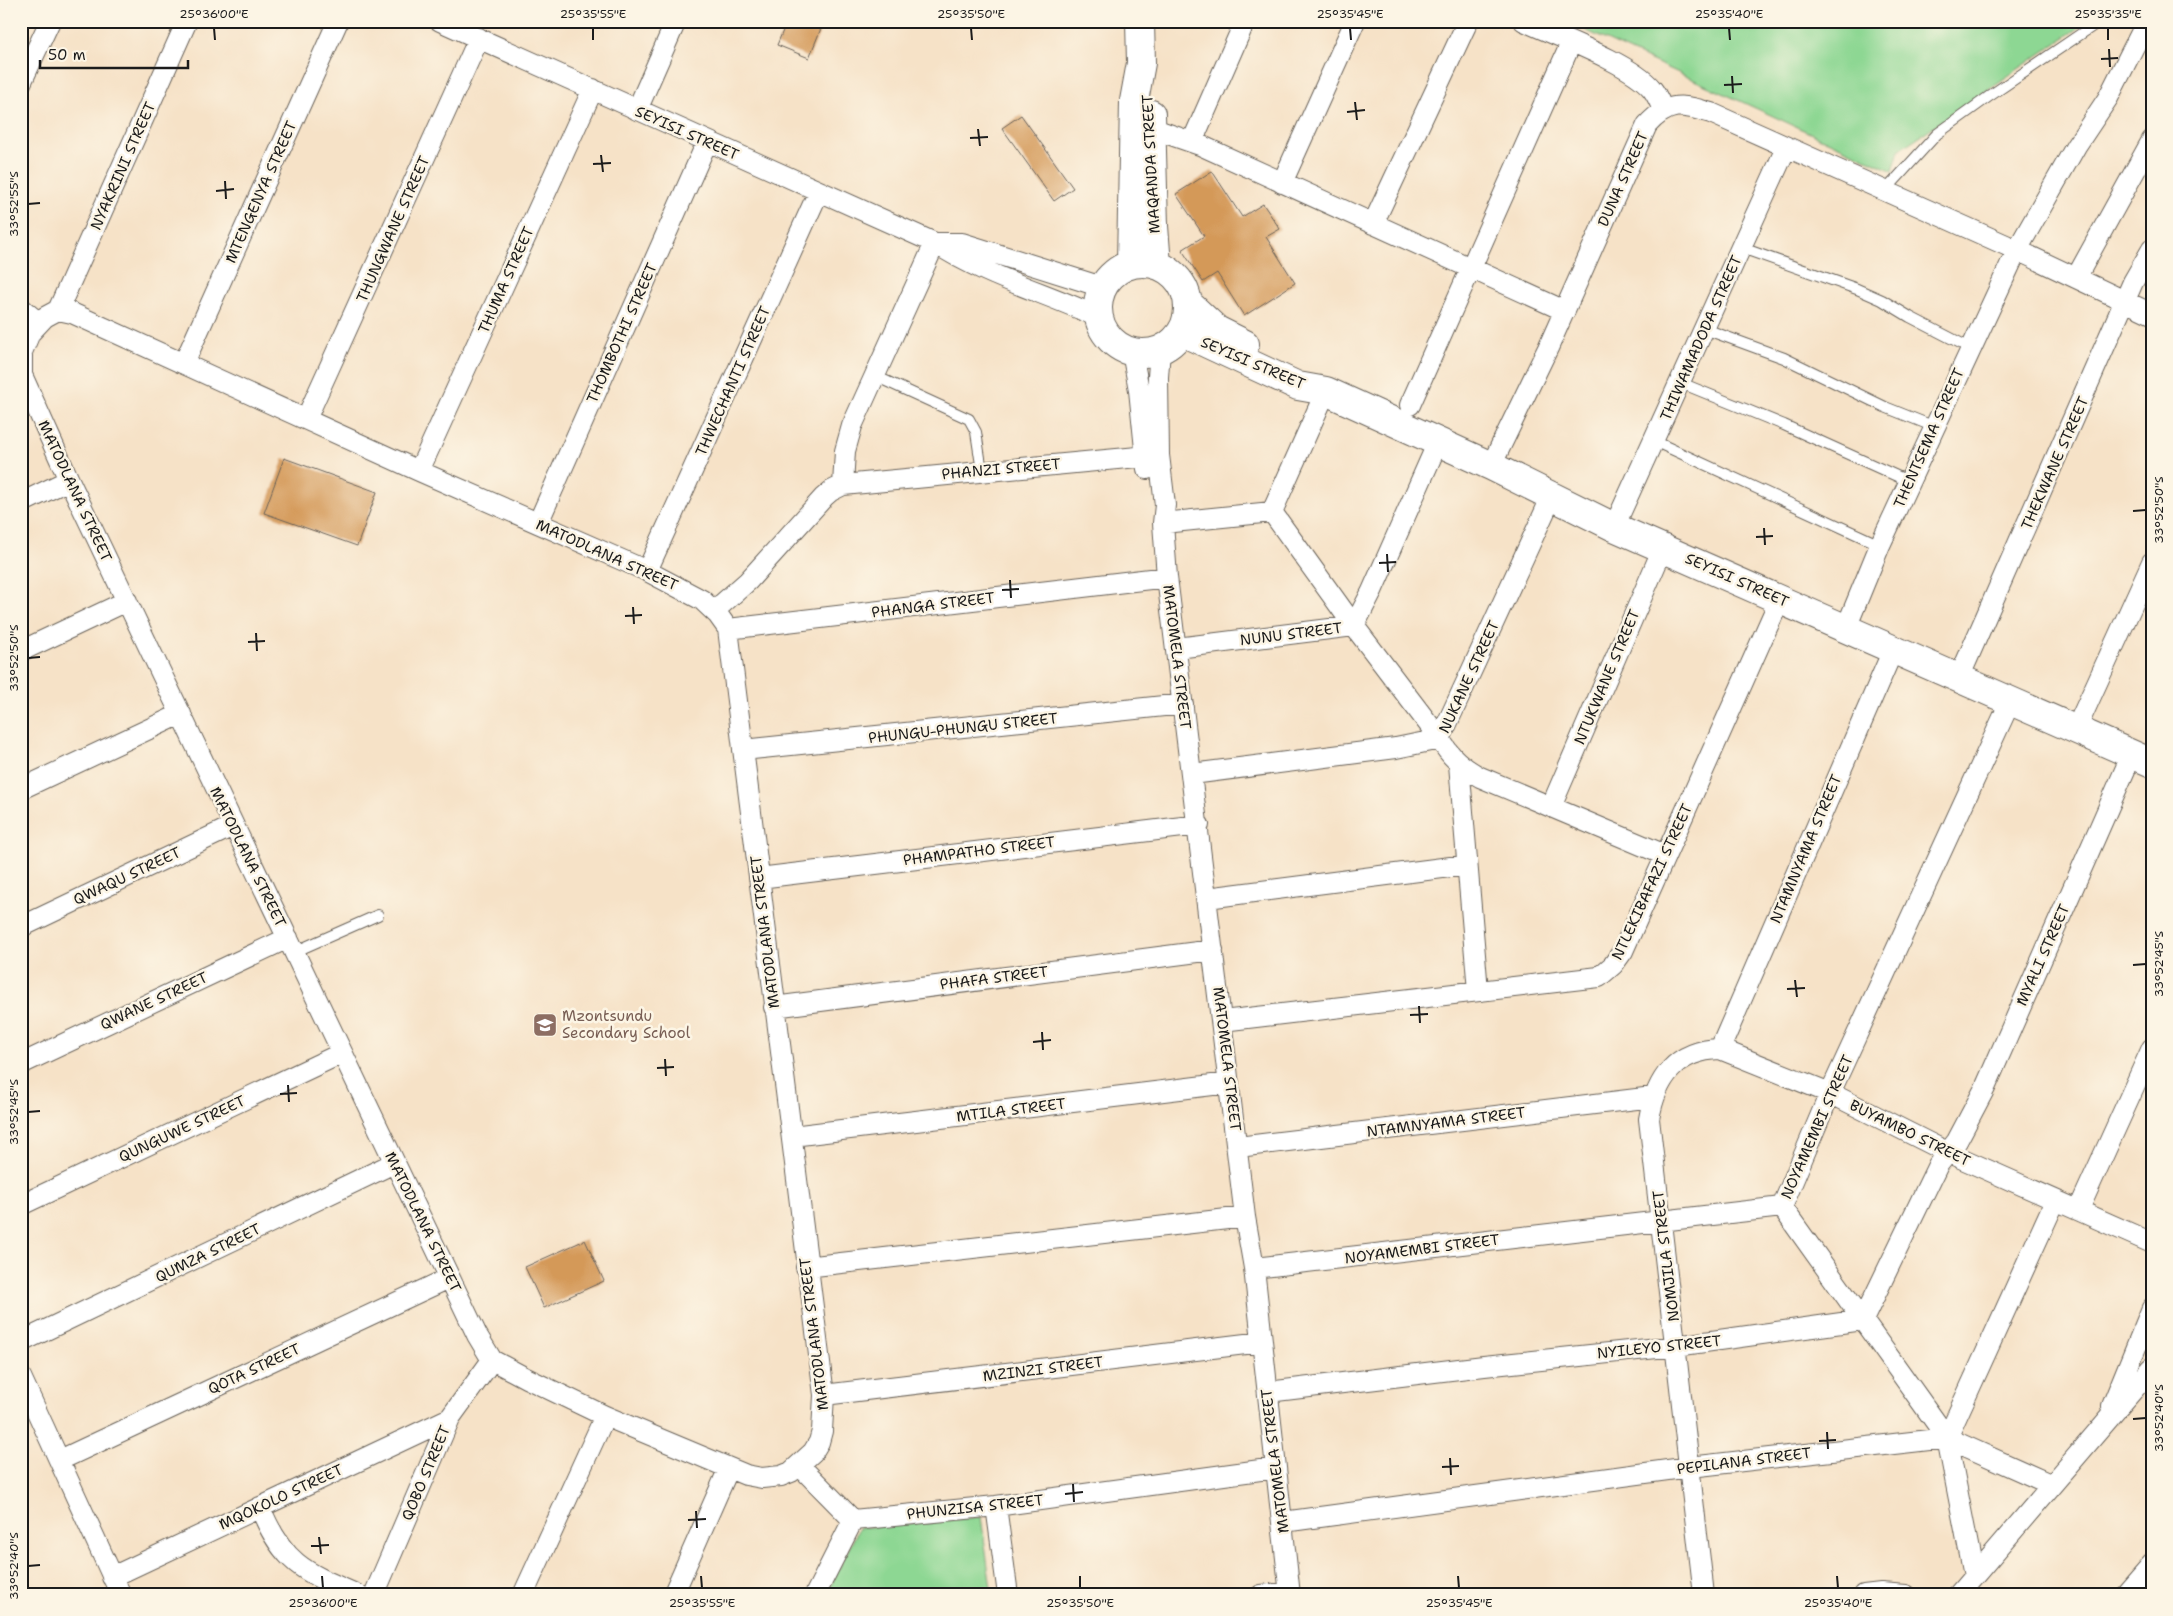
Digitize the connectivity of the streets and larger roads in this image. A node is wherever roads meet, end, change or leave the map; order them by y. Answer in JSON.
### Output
{"nodes":[{"id":1,"x":50,"y":21,"type":"edge"},
{"id":2,"x":188,"y":21,"type":"edge"},
{"id":3,"x":338,"y":21,"type":"edge"},
{"id":4,"x":440,"y":21,"type":"edge"},
{"id":5,"x":676,"y":21,"type":"edge"},
{"id":6,"x":1140,"y":21,"type":"edge"},
{"id":7,"x":1244,"y":21,"type":"edge"},
{"id":8,"x":1355,"y":21,"type":"edge"},
{"id":9,"x":1468,"y":21,"type":"edge"},
{"id":10,"x":1524,"y":21,"type":"edge"},
{"id":11,"x":2147,"y":21,"type":"edge"},
{"id":12,"x":479,"y":38,"type":"junction"},
{"id":13,"x":1571,"y":43,"type":"junction"},
{"id":14,"x":1140,"y":63,"type":"junction"},
{"id":15,"x":21,"y":83,"type":"edge"},
{"id":16,"x":592,"y":89,"type":"junction"},
{"id":17,"x":637,"y":110,"type":"junction"},
{"id":18,"x":1663,"y":110,"type":"junction"},
{"id":19,"x":1151,"y":128,"type":"junction"},
{"id":20,"x":2152,"y":140,"type":"edge"},
{"id":21,"x":707,"y":142,"type":"junction"},
{"id":22,"x":1192,"y":142,"type":"junction"},
{"id":23,"x":1786,"y":148,"type":"junction"},
{"id":24,"x":1282,"y":183,"type":"junction"},
{"id":25,"x":820,"y":191,"type":"junction"},
{"id":26,"x":1374,"y":224,"type":"junction"},
{"id":27,"x":935,"y":243,"type":"junction"},
{"id":28,"x":2152,"y":248,"type":"edge"},
{"id":29,"x":2017,"y":250,"type":"junction"},
{"id":30,"x":1144,"y":264,"type":"junction"},
{"id":31,"x":1470,"y":268,"type":"junction"},
{"id":32,"x":2076,"y":278,"type":"junction"},
{"id":33,"x":1102,"y":287,"type":"junction"},
{"id":34,"x":2126,"y":302,"type":"junction"},
{"id":35,"x":1189,"y":304,"type":"junction"},
{"id":36,"x":21,"y":308,"type":"edge"},
{"id":37,"x":58,"y":310,"type":"junction"},
{"id":38,"x":1565,"y":311,"type":"junction"},
{"id":39,"x":2152,"y":314,"type":"edge"},
{"id":40,"x":1098,"y":317,"type":"junction"},
{"id":41,"x":39,"y":324,"type":"junction"},
{"id":42,"x":1182,"y":332,"type":"junction"},
{"id":43,"x":1160,"y":350,"type":"junction"},
{"id":44,"x":1132,"y":352,"type":"junction"},
{"id":45,"x":184,"y":363,"type":"junction"},
{"id":46,"x":22,"y":375,"type":"edge"},
{"id":47,"x":1326,"y":391,"type":"junction"},
{"id":48,"x":1410,"y":405,"type":"dead end"},
{"id":49,"x":306,"y":419,"type":"junction"},
{"id":50,"x":1438,"y":442,"type":"junction"},
{"id":51,"x":1152,"y":456,"type":"junction"},
{"id":52,"x":1491,"y":466,"type":"junction"},
{"id":53,"x":419,"y":471,"type":"junction"},
{"id":54,"x":69,"y":480,"type":"junction"},
{"id":55,"x":843,"y":485,"type":"junction"},
{"id":56,"x":1552,"y":496,"type":"junction"},
{"id":57,"x":21,"y":503,"type":"edge"},
{"id":58,"x":1263,"y":513,"type":"junction"},
{"id":59,"x":538,"y":523,"type":"junction"},
{"id":60,"x":1163,"y":523,"type":"junction"},
{"id":61,"x":1614,"y":527,"type":"junction"},
{"id":62,"x":1663,"y":548,"type":"junction"},
{"id":63,"x":2152,"y":562,"type":"edge"},
{"id":64,"x":647,"y":571,"type":"junction"},
{"id":65,"x":1168,"y":577,"type":"junction"},
{"id":66,"x":1780,"y":599,"type":"junction"},
{"id":67,"x":127,"y":601,"type":"junction"},
{"id":68,"x":713,"y":609,"type":"junction"},
{"id":69,"x":1354,"y":626,"type":"junction"},
{"id":70,"x":1846,"y":628,"type":"junction"},
{"id":71,"x":728,"y":629,"type":"junction"},
{"id":72,"x":1177,"y":648,"type":"junction"},
{"id":73,"x":1893,"y":650,"type":"junction"},
{"id":74,"x":21,"y":651,"type":"edge"},
{"id":75,"x":1959,"y":678,"type":"junction"},
{"id":76,"x":2010,"y":700,"type":"junction"},
{"id":77,"x":1183,"y":704,"type":"junction"},
{"id":78,"x":180,"y":714,"type":"junction"},
{"id":79,"x":2076,"y":729,"type":"junction"},
{"id":80,"x":1440,"y":739,"type":"junction"},
{"id":81,"x":743,"y":750,"type":"junction"},
{"id":82,"x":2142,"y":758,"type":"edge"},
{"id":83,"x":1459,"y":764,"type":"junction"},
{"id":84,"x":1192,"y":774,"type":"junction"},
{"id":85,"x":21,"y":789,"type":"edge"},
{"id":86,"x":1551,"y":807,"type":"junction"},
{"id":87,"x":1199,"y":825,"type":"junction"},
{"id":88,"x":233,"y":826,"type":"junction"},
{"id":89,"x":1665,"y":855,"type":"junction"},
{"id":90,"x":1466,"y":865,"type":"junction"},
{"id":91,"x":759,"y":878,"type":"junction"},
{"id":92,"x":1207,"y":898,"type":"junction"},
{"id":93,"x":21,"y":927,"type":"edge"},
{"id":94,"x":291,"y":945,"type":"junction"},
{"id":95,"x":1213,"y":950,"type":"junction"},
{"id":96,"x":1478,"y":990,"type":"junction"},
{"id":97,"x":774,"y":1007,"type":"junction"},
{"id":98,"x":1222,"y":1021,"type":"junction"},
{"id":99,"x":2152,"y":1048,"type":"edge"},
{"id":100,"x":1720,"y":1049,"type":"junction"},
{"id":101,"x":342,"y":1053,"type":"junction"},
{"id":102,"x":21,"y":1064,"type":"edge"},
{"id":103,"x":1229,"y":1084,"type":"junction"},
{"id":104,"x":1830,"y":1093,"type":"junction"},
{"id":105,"x":1653,"y":1097,"type":"junction"},
{"id":106,"x":792,"y":1136,"type":"junction"},
{"id":107,"x":1238,"y":1147,"type":"junction"},
{"id":108,"x":1947,"y":1152,"type":"junction"},
{"id":109,"x":394,"y":1163,"type":"junction"},
{"id":110,"x":2055,"y":1201,"type":"junction"},
{"id":111,"x":21,"y":1205,"type":"edge"},
{"id":112,"x":1782,"y":1207,"type":"junction"},
{"id":113,"x":2079,"y":1209,"type":"junction"},
{"id":114,"x":1245,"y":1217,"type":"junction"},
{"id":115,"x":1662,"y":1221,"type":"junction"},
{"id":116,"x":2152,"y":1243,"type":"edge"},
{"id":117,"x":806,"y":1267,"type":"junction"},
{"id":118,"x":1254,"y":1268,"type":"junction"},
{"id":119,"x":449,"y":1278,"type":"junction"},
{"id":120,"x":2152,"y":1308,"type":"edge"},
{"id":121,"x":1863,"y":1320,"type":"junction"},
{"id":122,"x":21,"y":1342,"type":"edge"},
{"id":123,"x":1262,"y":1342,"type":"junction"},
{"id":124,"x":1676,"y":1346,"type":"junction"},
{"id":125,"x":492,"y":1360,"type":"junction"},
{"id":126,"x":2152,"y":1368,"type":"edge"},
{"id":127,"x":21,"y":1377,"type":"edge"},
{"id":128,"x":1268,"y":1392,"type":"junction"},
{"id":129,"x":824,"y":1395,"type":"junction"},
{"id":130,"x":605,"y":1416,"type":"junction"},
{"id":131,"x":450,"y":1418,"type":"junction"},
{"id":132,"x":2104,"y":1424,"type":"junction"},
{"id":133,"x":1947,"y":1438,"type":"junction"},
{"id":134,"x":60,"y":1460,"type":"junction"},
{"id":135,"x":800,"y":1465,"type":"junction"},
{"id":136,"x":1690,"y":1467,"type":"junction"},
{"id":137,"x":728,"y":1468,"type":"junction"},
{"id":138,"x":1275,"y":1468,"type":"junction"},
{"id":139,"x":2052,"y":1485,"type":"junction"},
{"id":140,"x":996,"y":1506,"type":"junction"},
{"id":141,"x":260,"y":1507,"type":"junction"},
{"id":142,"x":853,"y":1520,"type":"junction"},
{"id":143,"x":1283,"y":1522,"type":"junction"},
{"id":144,"x":2152,"y":1564,"type":"edge"},
{"id":145,"x":1974,"y":1576,"type":"junction"},
{"id":146,"x":112,"y":1577,"type":"junction"},
{"id":147,"x":1290,"y":1593,"type":"edge"},
{"id":148,"x":122,"y":1595,"type":"edge"},
{"id":149,"x":358,"y":1595,"type":"edge"},
{"id":150,"x":374,"y":1595,"type":"edge"},
{"id":151,"x":523,"y":1595,"type":"edge"},
{"id":152,"x":673,"y":1595,"type":"edge"},
{"id":153,"x":816,"y":1595,"type":"edge"},
{"id":154,"x":1008,"y":1595,"type":"edge"},
{"id":155,"x":1261,"y":1595,"type":"edge"},
{"id":156,"x":1704,"y":1595,"type":"edge"},
{"id":157,"x":1864,"y":1595,"type":"edge"},
{"id":158,"x":1906,"y":1595,"type":"edge"},
{"id":159,"x":1958,"y":1595,"type":"edge"},
{"id":160,"x":2125,"y":1595,"type":"edge"}],
"edges":[{"from":1,"to":15,"type":"street"},
{"from":2,"to":37,"type":"street","name":"NYAKRINI STREET"},
{"from":3,"to":45,"type":"street","name":"MTENGENYA STREET"},
{"from":4,"to":12,"type":"street","name":"SEYISI STREET"},
{"from":5,"to":17,"type":"street"},
{"from":6,"to":14,"type":"street","name":"MAQANDA STREET"},
{"from":7,"to":22,"type":"street"},
{"from":8,"to":24,"type":"street"},
{"from":9,"to":26,"type":"street"},
{"from":10,"to":13,"type":"street"},
{"from":11,"to":29,"type":"street","name":"THENTSEMA STREET"},
{"from":12,"to":16,"type":"street","name":"SEYISI STREET"},
{"from":12,"to":49,"type":"street","name":"THUNGWANE STREET"},
{"from":13,"to":18,"type":"street"},
{"from":13,"to":31,"type":"street"},
{"from":14,"to":19,"type":"street","name":"MAQANDA STREET"},
{"from":14,"to":30,"type":"street","name":"MAQANDA STREET"},
{"from":16,"to":17,"type":"street","name":"SEYISI STREET"},
{"from":16,"to":53,"type":"street","name":"THUMA STREET"},
{"from":17,"to":21,"type":"street","name":"SEYISI STREET"},
{"from":18,"to":23,"type":"street"},
{"from":18,"to":38,"type":"street","name":"DUNA STREET"},
{"from":19,"to":22,"type":"street"},
{"from":19,"to":30,"type":"street","name":"MAQANDA STREET"},
{"from":20,"to":32,"type":"street"},
{"from":21,"to":25,"type":"street","name":"SEYISI STREET"},
{"from":21,"to":59,"type":"street","name":"THOMBOTHI STREET"},
{"from":22,"to":24,"type":"street"},
{"from":23,"to":29,"type":"street"},
{"from":23,"to":61,"type":"street","name":"THIWAMADODA STREET"},
{"from":24,"to":26,"type":"street"},
{"from":25,"to":27,"type":"street","name":"SEYISI STREET"},
{"from":25,"to":64,"type":"street","name":"THWECHANTI STREET"},
{"from":26,"to":31,"type":"street"},
{"from":27,"to":33,"type":"street","name":"SEYISI STREET"},
{"from":27,"to":40,"type":"street","name":"SEYISI STREET"},
{"from":27,"to":55,"type":"street"},
{"from":28,"to":34,"type":"street","name":"THEKWANE STREET"},
{"from":29,"to":32,"type":"street"},
{"from":29,"to":70,"type":"street","name":"THENTSEMA STREET"},
{"from":30,"to":33,"type":"street"},
{"from":30,"to":35,"type":"street"},
{"from":31,"to":38,"type":"street"},
{"from":31,"to":48,"type":"street"},
{"from":32,"to":34,"type":"street"},
{"from":33,"to":40,"type":"street"},
{"from":34,"to":39,"type":"street"},
{"from":34,"to":75,"type":"street","name":"THEKWANE STREET"},
{"from":35,"to":42,"type":"street"},
{"from":35,"to":47,"type":"street","name":"SEYISI STREET"},
{"from":36,"to":41,"type":"street"},
{"from":37,"to":41,"type":"street","name":"MATODLANA STREET"},
{"from":37,"to":45,"type":"street","name":"MATODLANA STREET"},
{"from":38,"to":52,"type":"street","name":"DUNA STREET"},
{"from":40,"to":44,"type":"street"},
{"from":41,"to":46,"type":"street","name":"MATODLANA STREET"},
{"from":42,"to":43,"type":"street"},
{"from":42,"to":47,"type":"street","name":"SEYISI STREET"},
{"from":43,"to":44,"type":"street"},
{"from":43,"to":51,"type":"street","name":"MATOMELA STREET"},
{"from":44,"to":51,"type":"street","name":"MATOMELA STREET"},
{"from":45,"to":49,"type":"street","name":"MATODLANA STREET"},
{"from":46,"to":54,"type":"street","name":"MATODLANA STREET"},
{"from":47,"to":50,"type":"street","name":"SEYISI STREET"},
{"from":47,"to":58,"type":"street"},
{"from":49,"to":53,"type":"street","name":"MATODLANA STREET"},
{"from":50,"to":52,"type":"street","name":"SEYISI STREET"},
{"from":50,"to":69,"type":"street","name":"NUNU STREET"},
{"from":51,"to":55,"type":"street","name":"PHANZI STREET"},
{"from":51,"to":60,"type":"street","name":"MATOMELA STREET"},
{"from":52,"to":56,"type":"street","name":"SEYISI STREET"},
{"from":53,"to":59,"type":"street","name":"MATODLANA STREET"},
{"from":54,"to":57,"type":"street"},
{"from":54,"to":67,"type":"street","name":"MATODLANA STREET"},
{"from":55,"to":68,"type":"street","name":"PHANZI STREET"},
{"from":56,"to":61,"type":"street","name":"SEYISI STREET"},
{"from":56,"to":80,"type":"street","name":"NUKANE STREET"},
{"from":58,"to":60,"type":"street"},
{"from":58,"to":69,"type":"street"},
{"from":59,"to":64,"type":"street","name":"MATODLANA STREET"},
{"from":60,"to":65,"type":"street","name":"MATOMELA STREET"},
{"from":61,"to":62,"type":"street","name":"SEYISI STREET"},
{"from":62,"to":66,"type":"street","name":"SEYISI STREET"},
{"from":62,"to":86,"type":"street","name":"NTUKWANE STREET"},
{"from":63,"to":79,"type":"street"},
{"from":64,"to":68,"type":"street","name":"MATODLANA STREET"},
{"from":65,"to":71,"type":"street","name":"PHANGA STREET"},
{"from":65,"to":72,"type":"street","name":"MATOMELA STREET"},
{"from":66,"to":70,"type":"street","name":"SEYISI STREET"},
{"from":66,"to":89,"type":"street","name":"NTLEKIBAFAZI STREET"},
{"from":67,"to":74,"type":"street"},
{"from":67,"to":78,"type":"street","name":"MATODLANA STREET"},
{"from":68,"to":71,"type":"street","name":"MATODLANA STREET"},
{"from":69,"to":72,"type":"street","name":"NUNU STREET"},
{"from":69,"to":80,"type":"street"},
{"from":70,"to":73,"type":"street","name":"SEYISI STREET"},
{"from":71,"to":81,"type":"street","name":"MATODLANA STREET"},
{"from":72,"to":77,"type":"street","name":"MATOMELA STREET"},
{"from":73,"to":75,"type":"street","name":"SEYISI STREET"},
{"from":73,"to":100,"type":"street","name":"NTAMNYAMA STREET"},
{"from":75,"to":76,"type":"street","name":"SEYISI STREET"},
{"from":76,"to":79,"type":"street","name":"SEYISI STREET"},
{"from":76,"to":104,"type":"street","name":"NOYAMEMBI STREET"},
{"from":77,"to":81,"type":"street","name":"PHUNGU-PHUNGU STREET"},
{"from":77,"to":84,"type":"street","name":"MATOMELA STREET"},
{"from":78,"to":85,"type":"street"},
{"from":78,"to":88,"type":"street","name":"MATODLANA STREET"},
{"from":79,"to":82,"type":"street","name":"SEYISI STREET"},
{"from":80,"to":83,"type":"street"},
{"from":80,"to":84,"type":"street","name":"NUKANE STREET"},
{"from":81,"to":91,"type":"street","name":"MATODLANA STREET"},
{"from":82,"to":108,"type":"street","name":"MYALI STREET"},
{"from":83,"to":86,"type":"street"},
{"from":83,"to":90,"type":"street"},
{"from":84,"to":87,"type":"street","name":"MATOMELA STREET"},
{"from":86,"to":89,"type":"street"},
{"from":87,"to":91,"type":"street","name":"PHAMPATHO STREET"},
{"from":87,"to":92,"type":"street","name":"MATOMELA STREET"},
{"from":88,"to":93,"type":"street","name":"QWAQU STREET"},
{"from":88,"to":94,"type":"street","name":"MATODLANA STREET"},
{"from":89,"to":96,"type":"street","name":"NTLEKIBAFAZI STREET"},
{"from":90,"to":92,"type":"street"},
{"from":90,"to":96,"type":"street"},
{"from":91,"to":97,"type":"street","name":"MATODLANA STREET"},
{"from":92,"to":95,"type":"street","name":"MATOMELA STREET"},
{"from":94,"to":101,"type":"street","name":"MATODLANA STREET"},
{"from":94,"to":102,"type":"street","name":"QWANE STREET"},
{"from":95,"to":97,"type":"street","name":"PHAFA STREET"},
{"from":95,"to":98,"type":"street","name":"MATOMELA STREET"},
{"from":96,"to":98,"type":"street","name":"NTLEKIBAFAZI STREET"},
{"from":97,"to":106,"type":"street","name":"MATODLANA STREET"},
{"from":98,"to":103,"type":"street","name":"MATOMELA STREET"},
{"from":99,"to":113,"type":"street"},
{"from":100,"to":104,"type":"street","name":"BUYAMBO STREET"},
{"from":100,"to":105,"type":"street","name":"BUYAMBO STREET"},
{"from":101,"to":109,"type":"street","name":"MATODLANA STREET"},
{"from":101,"to":111,"type":"street","name":"QUNGUWE STREET"},
{"from":103,"to":106,"type":"street","name":"MTILA STREET"},
{"from":103,"to":107,"type":"street","name":"MATOMELA STREET"},
{"from":104,"to":108,"type":"street","name":"BUYAMBO STREET"},
{"from":104,"to":112,"type":"street","name":"NOYAMEMBI STREET"},
{"from":105,"to":107,"type":"street","name":"NTAMNYAMA STREET"},
{"from":105,"to":115,"type":"street","name":"NOMJILA STREET"},
{"from":106,"to":117,"type":"street","name":"MATODLANA STREET"},
{"from":107,"to":114,"type":"street","name":"MATOMELA STREET"},
{"from":108,"to":110,"type":"street","name":"BUYAMBO STREET"},
{"from":108,"to":121,"type":"street"},
{"from":109,"to":119,"type":"street","name":"MATODLANA STREET"},
{"from":109,"to":122,"type":"street","name":"QUMZA STREET"},
{"from":110,"to":113,"type":"street","name":"BUYAMBO STREET"},
{"from":110,"to":133,"type":"street"},
{"from":112,"to":115,"type":"street","name":"NOYAMEMBI STREET"},
{"from":112,"to":121,"type":"street"},
{"from":113,"to":116,"type":"street","name":"BUYAMBO STREET"},
{"from":114,"to":117,"type":"street"},
{"from":114,"to":118,"type":"street","name":"MATOMELA STREET"},
{"from":115,"to":118,"type":"street","name":"NOYAMEMBI STREET"},
{"from":115,"to":124,"type":"street","name":"NOMJILA STREET"},
{"from":117,"to":129,"type":"street","name":"MATODLANA STREET"},
{"from":118,"to":123,"type":"street","name":"MATOMELA STREET"},
{"from":119,"to":125,"type":"street","name":"MATODLANA STREET"},
{"from":119,"to":134,"type":"street","name":"QOTA STREET"},
{"from":120,"to":132,"type":"street"},
{"from":121,"to":124,"type":"street","name":"NYILEYO STREET"},
{"from":121,"to":133,"type":"street"},
{"from":123,"to":128,"type":"street","name":"MATOMELA STREET"},
{"from":123,"to":129,"type":"street","name":"MZINZI STREET"},
{"from":124,"to":128,"type":"street","name":"NYILEYO STREET"},
{"from":124,"to":136,"type":"street","name":"NOMJILA STREET"},
{"from":125,"to":130,"type":"street","name":"MATODLANA STREET"},
{"from":125,"to":131,"type":"street","name":"QOBO STREET"},
{"from":126,"to":132,"type":"street"},
{"from":127,"to":134,"type":"street"},
{"from":128,"to":138,"type":"street","name":"MATOMELA STREET"},
{"from":129,"to":135,"type":"street","name":"MATODLANA STREET"},
{"from":130,"to":137,"type":"street","name":"MATODLANA STREET"},
{"from":130,"to":151,"type":"street"},
{"from":131,"to":141,"type":"street","name":"MQOKOLO STREET"},
{"from":131,"to":150,"type":"street","name":"QOBO STREET"},
{"from":132,"to":139,"type":"street"},
{"from":133,"to":136,"type":"street","name":"PEPILANA STREET"},
{"from":133,"to":139,"type":"street"},
{"from":133,"to":145,"type":"street"},
{"from":134,"to":146,"type":"street"},
{"from":135,"to":137,"type":"street","name":"MATODLANA STREET"},
{"from":135,"to":142,"type":"street"},
{"from":136,"to":143,"type":"street","name":"PEPILANA STREET"},
{"from":136,"to":156,"type":"street","name":"NOMJILA STREET"},
{"from":137,"to":152,"type":"street"},
{"from":138,"to":140,"type":"street","name":"PHUNZISA STREET"},
{"from":138,"to":143,"type":"street","name":"MATOMELA STREET"},
{"from":139,"to":145,"type":"street"},
{"from":140,"to":142,"type":"street","name":"PHUNZISA STREET"},
{"from":140,"to":154,"type":"street"},
{"from":141,"to":146,"type":"street","name":"MQOKOLO STREET"},
{"from":141,"to":149,"type":"street"},
{"from":142,"to":153,"type":"street"},
{"from":143,"to":147,"type":"street","name":"MATOMELA STREET"},
{"from":144,"to":160,"type":"street"},
{"from":145,"to":159,"type":"street"},
{"from":146,"to":148,"type":"street"},
{"from":147,"to":155,"type":"street"},
{"from":157,"to":158,"type":"street"}]}
